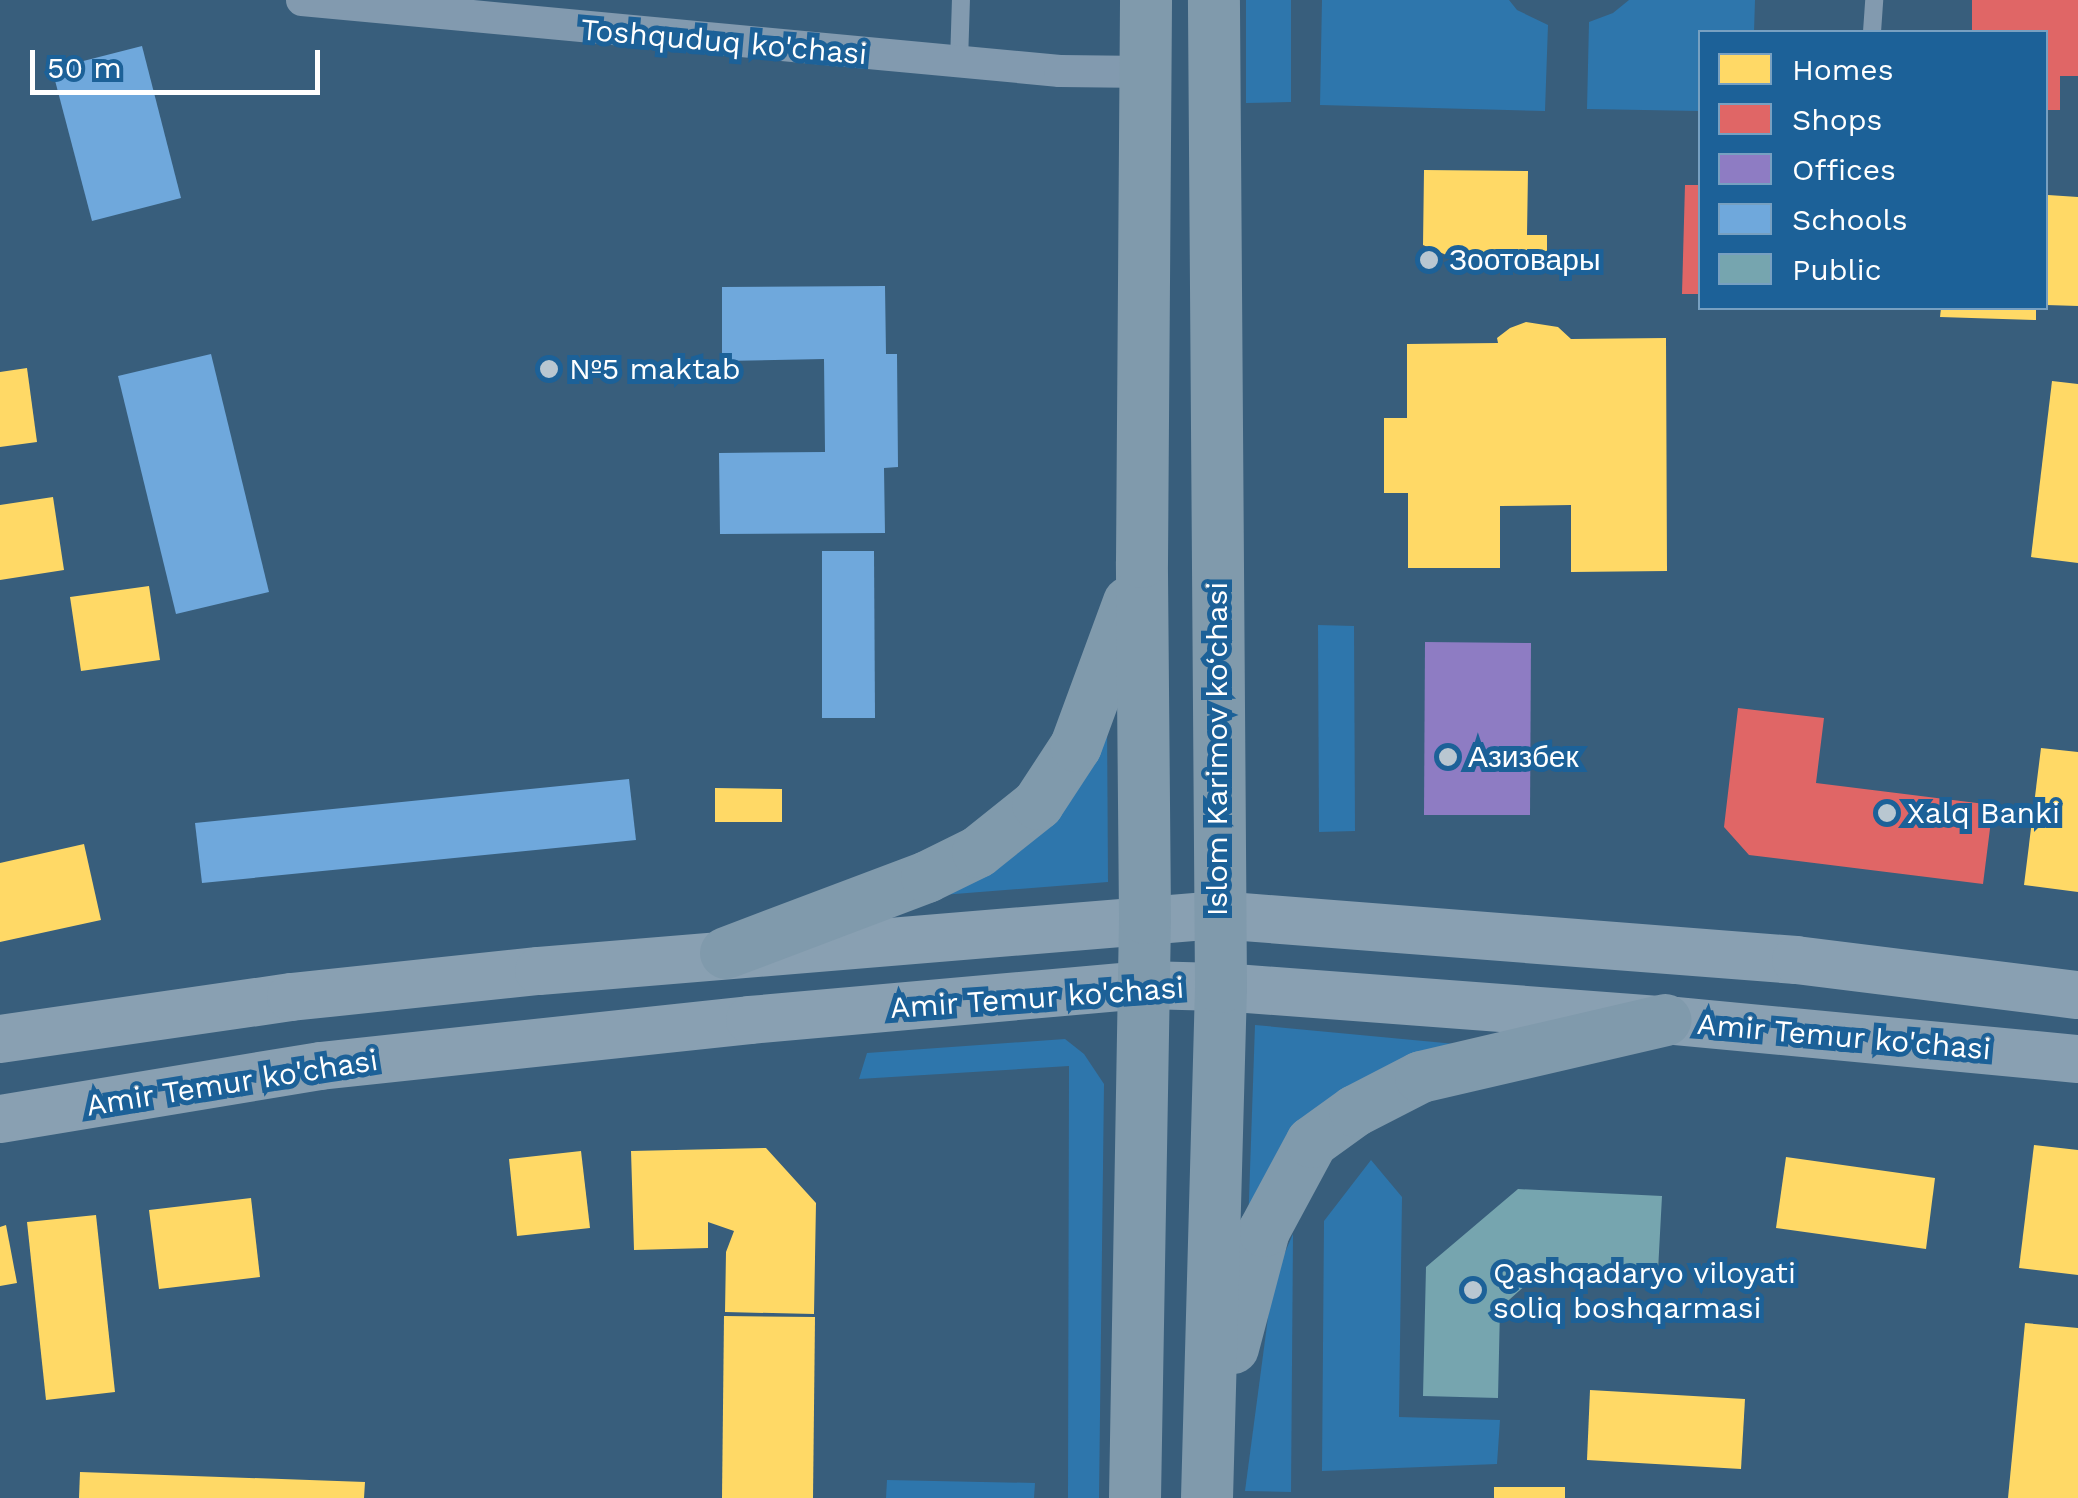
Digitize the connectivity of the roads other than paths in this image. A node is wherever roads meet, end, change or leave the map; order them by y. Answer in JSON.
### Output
{"nodes":[{"id":1,"x":302,"y":0,"type":"edge"},
{"id":2,"x":961,"y":0,"type":"edge"},
{"id":3,"x":1146,"y":0,"type":"edge"},
{"id":4,"x":1214,"y":0,"type":"edge"},
{"id":5,"x":1874,"y":0,"type":"edge"},
{"id":6,"x":1872,"y":30,"type":"edge"},
{"id":7,"x":959,"y":62,"type":"junction"},
{"id":8,"x":1147,"y":72,"type":"junction"},
{"id":9,"x":1142,"y":562,"type":"junction"},
{"id":10,"x":1218,"y":915,"type":"junction"},
{"id":11,"x":1145,"y":918,"type":"junction"},
{"id":12,"x":726,"y":952,"type":"junction"},
{"id":13,"x":1144,"y":986,"type":"junction"},
{"id":14,"x":1221,"y":987,"type":"junction"},
{"id":15,"x":2078,"y":995,"type":"edge"},
{"id":16,"x":1665,"y":1020,"type":"junction"},
{"id":17,"x":0,"y":1039,"type":"edge"},
{"id":18,"x":2078,"y":1059,"type":"edge"},
{"id":19,"x":0,"y":1120,"type":"edge"},
{"id":20,"x":1210,"y":1437,"type":"junction"},
{"id":21,"x":1135,"y":1498,"type":"edge"},
{"id":22,"x":1208,"y":1498,"type":"edge"}],
"edges":[{"from":1,"to":7,"type":"street","name":"Toshquduq ko'chasi"},
{"from":2,"to":7,"type":"lane"},
{"from":3,"to":8,"type":"main road"},
{"from":4,"to":10,"type":"main road","name":"Islom Karimov ko‘chasi"},
{"from":5,"to":6,"type":"lane"},
{"from":7,"to":8,"type":"street","name":"Toshquduq ko'chasi"},
{"from":8,"to":9,"type":"main road"},
{"from":9,"to":11,"type":"main road"},
{"from":9,"to":12,"type":"main road"},
{"from":10,"to":11,"type":"main road"},
{"from":10,"to":14,"type":"main road","name":"Islom Karimov ko‘chasi"},
{"from":10,"to":15,"type":"main road"},
{"from":11,"to":12,"type":"main road"},
{"from":11,"to":13,"type":"main road"},
{"from":12,"to":17,"type":"main road"},
{"from":13,"to":14,"type":"main road","name":"Amir Temur ko'chasi"},
{"from":13,"to":19,"type":"main road","name":"Amir Temur ko'chasi"},
{"from":13,"to":21,"type":"main road"},
{"from":14,"to":16,"type":"main road","name":"Amir Temur ko'chasi"},
{"from":14,"to":20,"type":"main road","name":"Islom Karimov ko‘chasi"},
{"from":16,"to":18,"type":"main road","name":"Amir Temur ko'chasi"},
{"from":16,"to":20,"type":"main road"},
{"from":20,"to":22,"type":"main road","name":"Islom Karimov ko‘chasi"}]}
